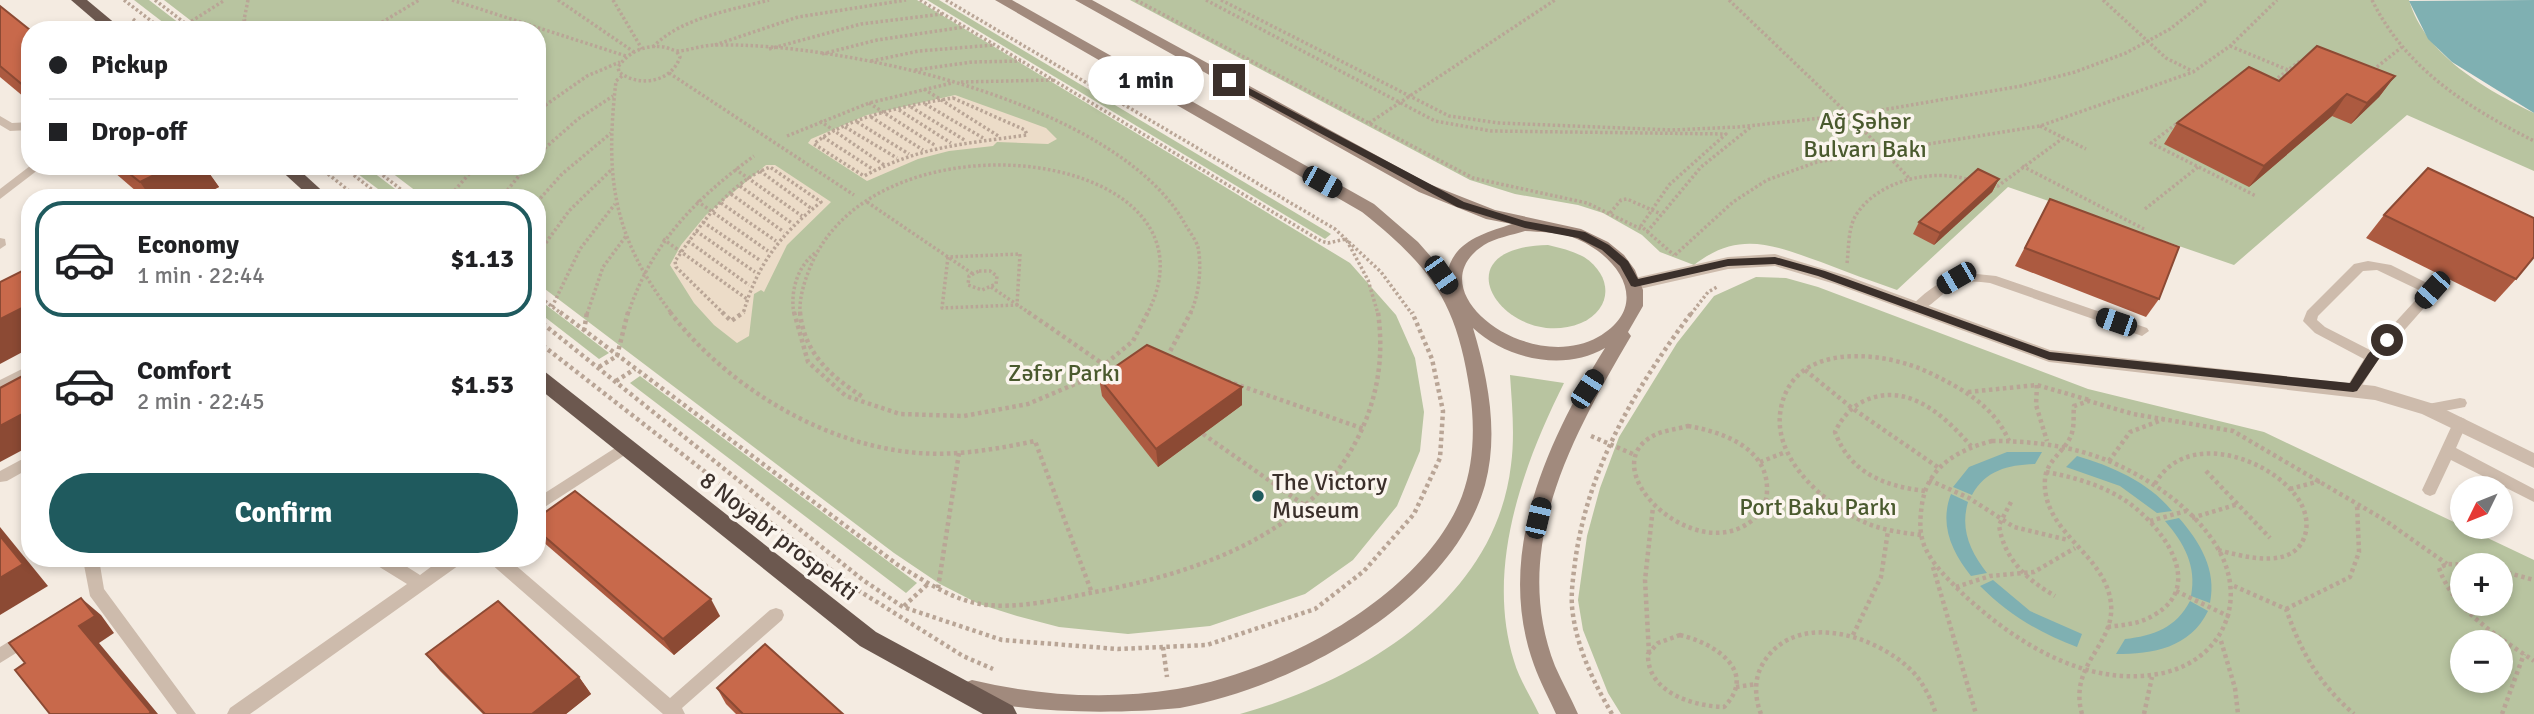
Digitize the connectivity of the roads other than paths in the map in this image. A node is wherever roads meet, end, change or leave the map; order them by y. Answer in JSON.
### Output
{"nodes":[{"id":1,"x":78,"y":0,"type":"edge"},
{"id":2,"x":1002,"y":0,"type":"edge"},
{"id":3,"x":1082,"y":0,"type":"edge"},
{"id":4,"x":105,"y":21,"type":"edge"},
{"id":5,"x":0,"y":120,"type":"edge"},
{"id":6,"x":21,"y":126,"type":"edge"},
{"id":7,"x":26,"y":175,"type":"edge"},
{"id":8,"x":295,"y":175,"type":"edge"},
{"id":9,"x":311,"y":189,"type":"edge"},
{"id":10,"x":0,"y":195,"type":"edge"},
{"id":11,"x":1554,"y":227,"type":"junction"},
{"id":12,"x":1635,"y":284,"type":"junction"},
{"id":13,"x":1457,"y":301,"type":"junction"},
{"id":14,"x":1917,"y":308,"type":"junction"},
{"id":15,"x":1630,"y":323,"type":"junction"},
{"id":16,"x":2142,"y":331,"type":"dead end"},
{"id":17,"x":2372,"y":357,"type":"junction"},
{"id":18,"x":21,"y":375,"type":"edge"},
{"id":19,"x":546,"y":383,"type":"edge"},
{"id":20,"x":0,"y":386,"type":"edge"},
{"id":21,"x":2353,"y":388,"type":"junction"},
{"id":22,"x":2460,"y":403,"type":"dead end"},
{"id":23,"x":2428,"y":409,"type":"junction"},
{"id":24,"x":2460,"y":423,"type":"junction"},
{"id":25,"x":626,"y":447,"type":"junction"},
{"id":26,"x":2448,"y":451,"type":"junction"},
{"id":27,"x":2534,"y":461,"type":"edge"},
{"id":28,"x":21,"y":466,"type":"edge"},
{"id":29,"x":2,"y":477,"type":"dead end"},
{"id":30,"x":2430,"y":490,"type":"dead end"},
{"id":31,"x":2534,"y":496,"type":"edge"},
{"id":32,"x":546,"y":500,"type":"edge"},
{"id":33,"x":92,"y":567,"type":"edge"},
{"id":34,"x":394,"y":567,"type":"edge"},
{"id":35,"x":442,"y":567,"type":"edge"},
{"id":36,"x":506,"y":567,"type":"edge"},
{"id":37,"x":418,"y":582,"type":"junction"},
{"id":38,"x":776,"y":615,"type":"dead end"},
{"id":39,"x":43,"y":627,"type":"edge"},
{"id":40,"x":0,"y":656,"type":"edge"},
{"id":41,"x":941,"y":682,"type":"junction"},
{"id":42,"x":673,"y":711,"type":"edge"},
{"id":43,"x":187,"y":714,"type":"edge"},
{"id":44,"x":236,"y":714,"type":"edge"},
{"id":45,"x":1004,"y":714,"type":"edge"},
{"id":46,"x":1567,"y":714,"type":"edge"}],
"edges":[{"from":1,"to":4,"type":"highway"},
{"from":2,"to":13,"type":"main road"},
{"from":3,"to":11,"type":"main road"},
{"from":5,"to":6,"type":"lane"},
{"from":7,"to":10,"type":"lane"},
{"from":8,"to":9,"type":"highway"},
{"from":11,"to":12,"type":"main road"},
{"from":11,"to":13,"type":"main road"},
{"from":12,"to":14,"type":"street"},
{"from":12,"to":15,"type":"main road"},
{"from":13,"to":15,"type":"main road"},
{"from":13,"to":41,"type":"main road"},
{"from":14,"to":16,"type":"lane"},
{"from":14,"to":21,"type":"street"},
{"from":15,"to":46,"type":"main road"},
{"from":17,"to":17,"type":"lane"},
{"from":17,"to":21,"type":"lane"},
{"from":18,"to":20,"type":"lane"},
{"from":19,"to":25,"type":"highway","name":"8 Noyabr prospekti"},
{"from":21,"to":23,"type":"street"},
{"from":22,"to":23,"type":"lane"},
{"from":23,"to":24,"type":"street"},
{"from":24,"to":26,"type":"lane"},
{"from":24,"to":27,"type":"street"},
{"from":25,"to":32,"type":"lane"},
{"from":25,"to":41,"type":"highway","name":"8 Noyabr prospekti"},
{"from":26,"to":30,"type":"lane"},
{"from":26,"to":31,"type":"lane"},
{"from":28,"to":29,"type":"lane"},
{"from":33,"to":43,"type":"lane"},
{"from":34,"to":37,"type":"lane"},
{"from":35,"to":37,"type":"lane"},
{"from":36,"to":42,"type":"lane"},
{"from":37,"to":44,"type":"lane"},
{"from":38,"to":42,"type":"lane"},
{"from":39,"to":40,"type":"lane"},
{"from":41,"to":45,"type":"highway","name":"8 Noyabr prospekti"}]}
